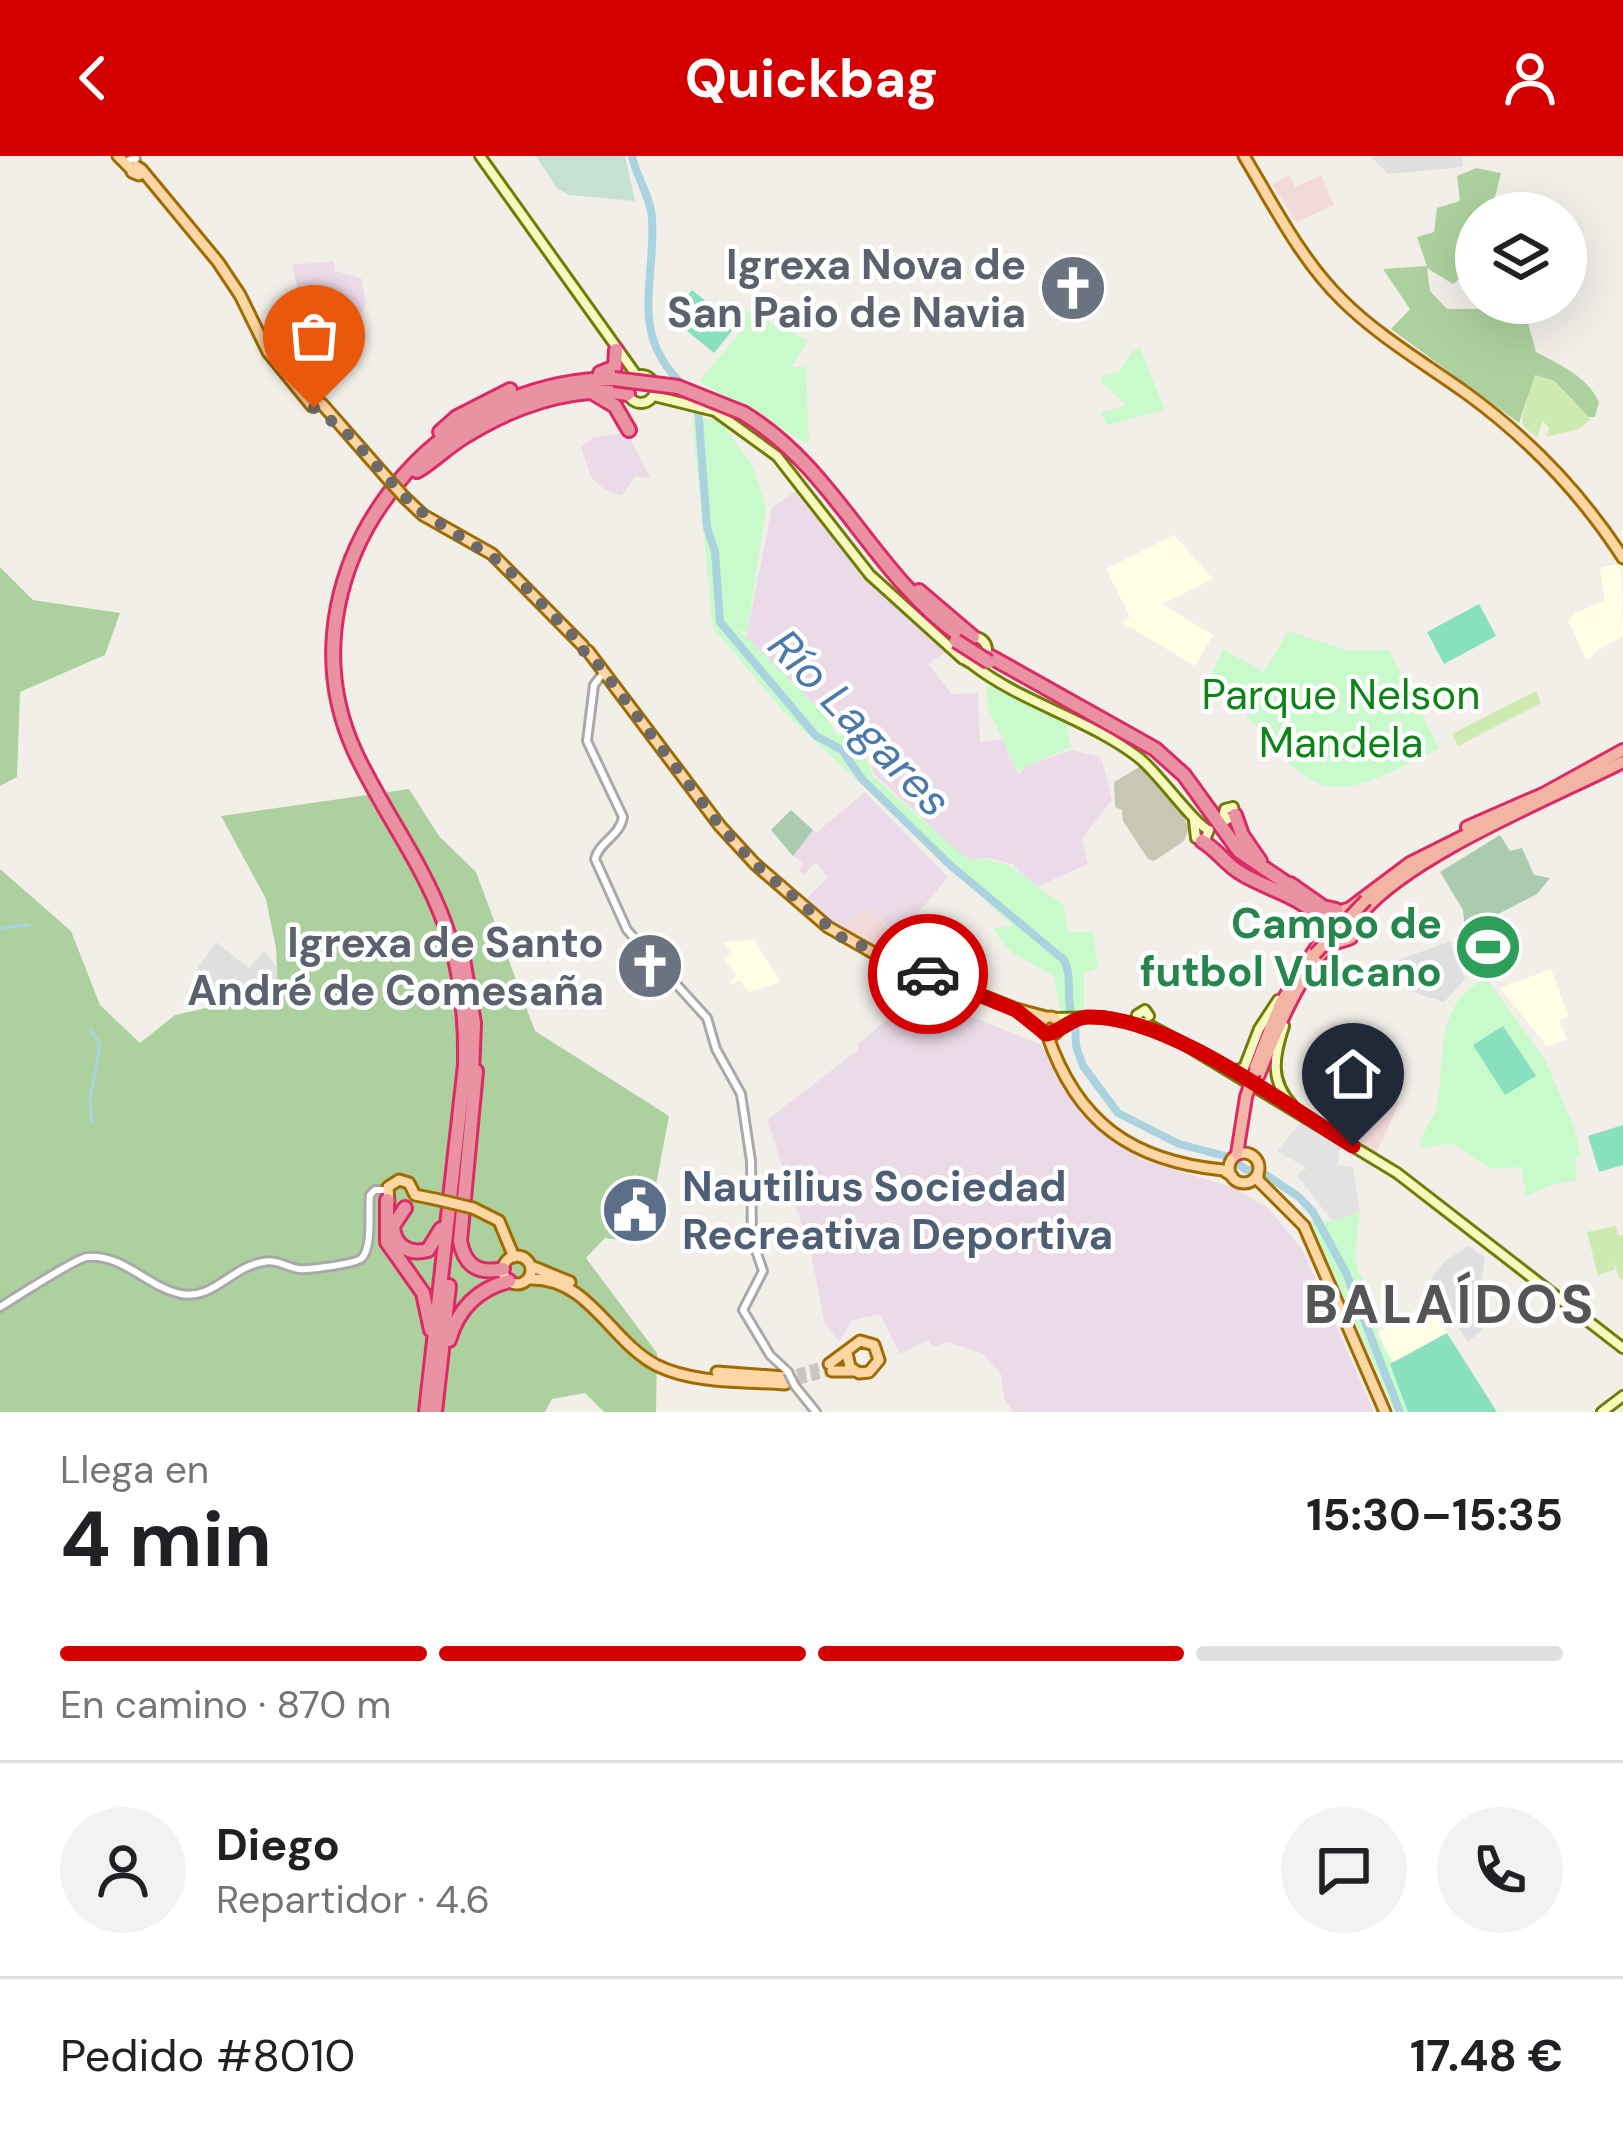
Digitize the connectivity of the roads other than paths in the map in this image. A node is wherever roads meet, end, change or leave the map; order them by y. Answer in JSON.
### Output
{"nodes":[{"id":1,"x":480,"y":156,"type":"edge"},
{"id":2,"x":1246,"y":156,"type":"edge"},
{"id":3,"x":134,"y":163,"type":"edge"},
{"id":4,"x":616,"y":350,"type":"junction"},
{"id":5,"x":635,"y":377,"type":"junction"},
{"id":6,"x":612,"y":379,"type":"junction"},
{"id":7,"x":594,"y":393,"type":"junction"},
{"id":8,"x":628,"y":394,"type":"junction"},
{"id":9,"x":654,"y":396,"type":"junction"},
{"id":10,"x":741,"y":416,"type":"junction"},
{"id":11,"x":629,"y":430,"type":"dead end"},
{"id":12,"x":417,"y":470,"type":"junction"},
{"id":13,"x":1623,"y":555,"type":"edge"},
{"id":14,"x":340,"y":608,"type":"junction"},
{"id":15,"x":959,"y":641,"type":"junction"},
{"id":16,"x":981,"y":661,"type":"junction"},
{"id":17,"x":604,"y":672,"type":"junction"},
{"id":18,"x":1623,"y":759,"type":"edge"},
{"id":19,"x":1570,"y":778,"type":"junction"},
{"id":20,"x":1557,"y":792,"type":"junction"},
{"id":21,"x":383,"y":797,"type":"junction"},
{"id":22,"x":1235,"y":815,"type":"dead end"},
{"id":23,"x":1482,"y":830,"type":"junction"},
{"id":24,"x":1201,"y":831,"type":"joint"},
{"id":25,"x":1288,"y":890,"type":"junction"},
{"id":26,"x":1365,"y":900,"type":"junction"},
{"id":27,"x":1340,"y":910,"type":"junction"},
{"id":28,"x":1356,"y":923,"type":"junction"},
{"id":29,"x":1324,"y":942,"type":"junction"},
{"id":30,"x":1302,"y":975,"type":"junction"},
{"id":31,"x":1122,"y":1020,"type":"junction"},
{"id":32,"x":474,"y":1023,"type":"junction"},
{"id":33,"x":1050,"y":1026,"type":"junction"},
{"id":34,"x":1163,"y":1033,"type":"junction"},
{"id":35,"x":1230,"y":1071,"type":"junction"},
{"id":36,"x":1256,"y":1074,"type":"junction"},
{"id":37,"x":1297,"y":1112,"type":"junction"},
{"id":38,"x":454,"y":1158,"type":"junction"},
{"id":39,"x":1237,"y":1162,"type":"junction"},
{"id":40,"x":1173,"y":1167,"type":"dead end"},
{"id":41,"x":1199,"y":1167,"type":"junction"},
{"id":42,"x":1254,"y":1178,"type":"junction"},
{"id":43,"x":387,"y":1195,"type":"junction"},
{"id":44,"x":415,"y":1196,"type":"junction"},
{"id":45,"x":405,"y":1208,"type":"junction"},
{"id":46,"x":514,"y":1256,"type":"junction"},
{"id":47,"x":531,"y":1266,"type":"junction"},
{"id":48,"x":506,"y":1275,"type":"junction"},
{"id":49,"x":529,"y":1279,"type":"junction"},
{"id":50,"x":0,"y":1307,"type":"edge"},
{"id":51,"x":1623,"y":1348,"type":"edge"},
{"id":52,"x":433,"y":1353,"type":"junction"},
{"id":53,"x":847,"y":1353,"type":"junction"},
{"id":54,"x":854,"y":1371,"type":"junction"},
{"id":55,"x":788,"y":1380,"type":"junction"},
{"id":56,"x":1623,"y":1399,"type":"edge"},
{"id":57,"x":433,"y":1412,"type":"edge"},
{"id":58,"x":816,"y":1412,"type":"edge"},
{"id":59,"x":1383,"y":1412,"type":"edge"},
{"id":60,"x":1606,"y":1412,"type":"edge"}],
"edges":[{"from":1,"to":4,"type":"main road"},
{"from":2,"to":13,"type":"main road"},
{"from":3,"to":17,"type":"main road","bridge":true},
{"from":4,"to":5,"type":"main road"},
{"from":4,"to":6,"type":"highway"},
{"from":5,"to":6,"type":"highway"},
{"from":5,"to":8,"type":"main road"},
{"from":5,"to":9,"type":"main road"},
{"from":6,"to":10,"type":"highway","bridge":true},
{"from":6,"to":12,"type":"highway"},
{"from":6,"to":14,"type":"highway"},
{"from":7,"to":8,"type":"highway"},
{"from":7,"to":11,"type":"highway"},
{"from":7,"to":12,"type":"highway"},
{"from":8,"to":9,"type":"main road"},
{"from":9,"to":15,"type":"main road"},
{"from":10,"to":15,"type":"highway"},
{"from":10,"to":15,"type":"highway"},
{"from":12,"to":14,"type":"highway"},
{"from":14,"to":21,"type":"highway"},
{"from":15,"to":16,"type":"highway","bridge":true},
{"from":15,"to":16,"type":"main road"},
{"from":16,"to":24,"type":"main road"},
{"from":16,"to":25,"type":"highway"},
{"from":16,"to":25,"type":"highway"},
{"from":17,"to":33,"type":"main road"},
{"from":17,"to":55,"type":"street"},
{"from":18,"to":19,"type":"highway"},
{"from":18,"to":20,"type":"highway"},
{"from":19,"to":20,"type":"highway"},
{"from":19,"to":26,"type":"highway"},
{"from":20,"to":23,"type":"highway"},
{"from":21,"to":32,"type":"highway"},
{"from":21,"to":38,"type":"highway"},
{"from":22,"to":25,"type":"highway"},
{"from":23,"to":26,"type":"highway"},
{"from":23,"to":28,"type":"highway"},
{"from":24,"to":25,"type":"highway"},
{"from":25,"to":27,"type":"highway"},
{"from":25,"to":29,"type":"highway"},
{"from":26,"to":27,"type":"highway"},
{"from":26,"to":36,"type":"highway","bridge":true},
{"from":27,"to":28,"type":"highway"},
{"from":27,"to":29,"type":"highway"},
{"from":28,"to":29,"type":"highway"},
{"from":29,"to":30,"type":"highway"},
{"from":30,"to":35,"type":"main road"},
{"from":30,"to":36,"type":"highway"},
{"from":30,"to":37,"type":"main road"},
{"from":31,"to":33,"type":"main road"},
{"from":31,"to":34,"type":"main road"},
{"from":31,"to":34,"type":"main road"},
{"from":32,"to":48,"type":"highway"},
{"from":32,"to":57,"type":"highway"},
{"from":33,"to":39,"type":"main road"},
{"from":33,"to":41,"type":"main road"},
{"from":34,"to":35,"type":"main road"},
{"from":35,"to":37,"type":"main road"},
{"from":36,"to":39,"type":"highway","bridge":true},
{"from":37,"to":51,"type":"main road"},
{"from":38,"to":45,"type":"highway"},
{"from":38,"to":52,"type":"highway"},
{"from":39,"to":41,"type":"main road"},
{"from":39,"to":42,"type":"main road"},
{"from":39,"to":42,"type":"main road"},
{"from":40,"to":41,"type":"main road"},
{"from":42,"to":59,"type":"main road"},
{"from":43,"to":44,"type":"main road"},
{"from":43,"to":45,"type":"main road"},
{"from":43,"to":50,"type":"street"},
{"from":43,"to":52,"type":"highway"},
{"from":44,"to":45,"type":"main road"},
{"from":44,"to":46,"type":"main road","bridge":true},
{"from":46,"to":47,"type":"main road"},
{"from":46,"to":48,"type":"main road"},
{"from":47,"to":49,"type":"main road"},
{"from":47,"to":55,"type":"main road"},
{"from":48,"to":49,"type":"main road"},
{"from":48,"to":57,"type":"highway"},
{"from":49,"to":55,"type":"main road"},
{"from":52,"to":57,"type":"highway"},
{"from":53,"to":54,"type":"main road"},
{"from":53,"to":54,"type":"main road"},
{"from":53,"to":54,"type":"main road"},
{"from":55,"to":58,"type":"street"},
{"from":56,"to":60,"type":"main road"}]}
